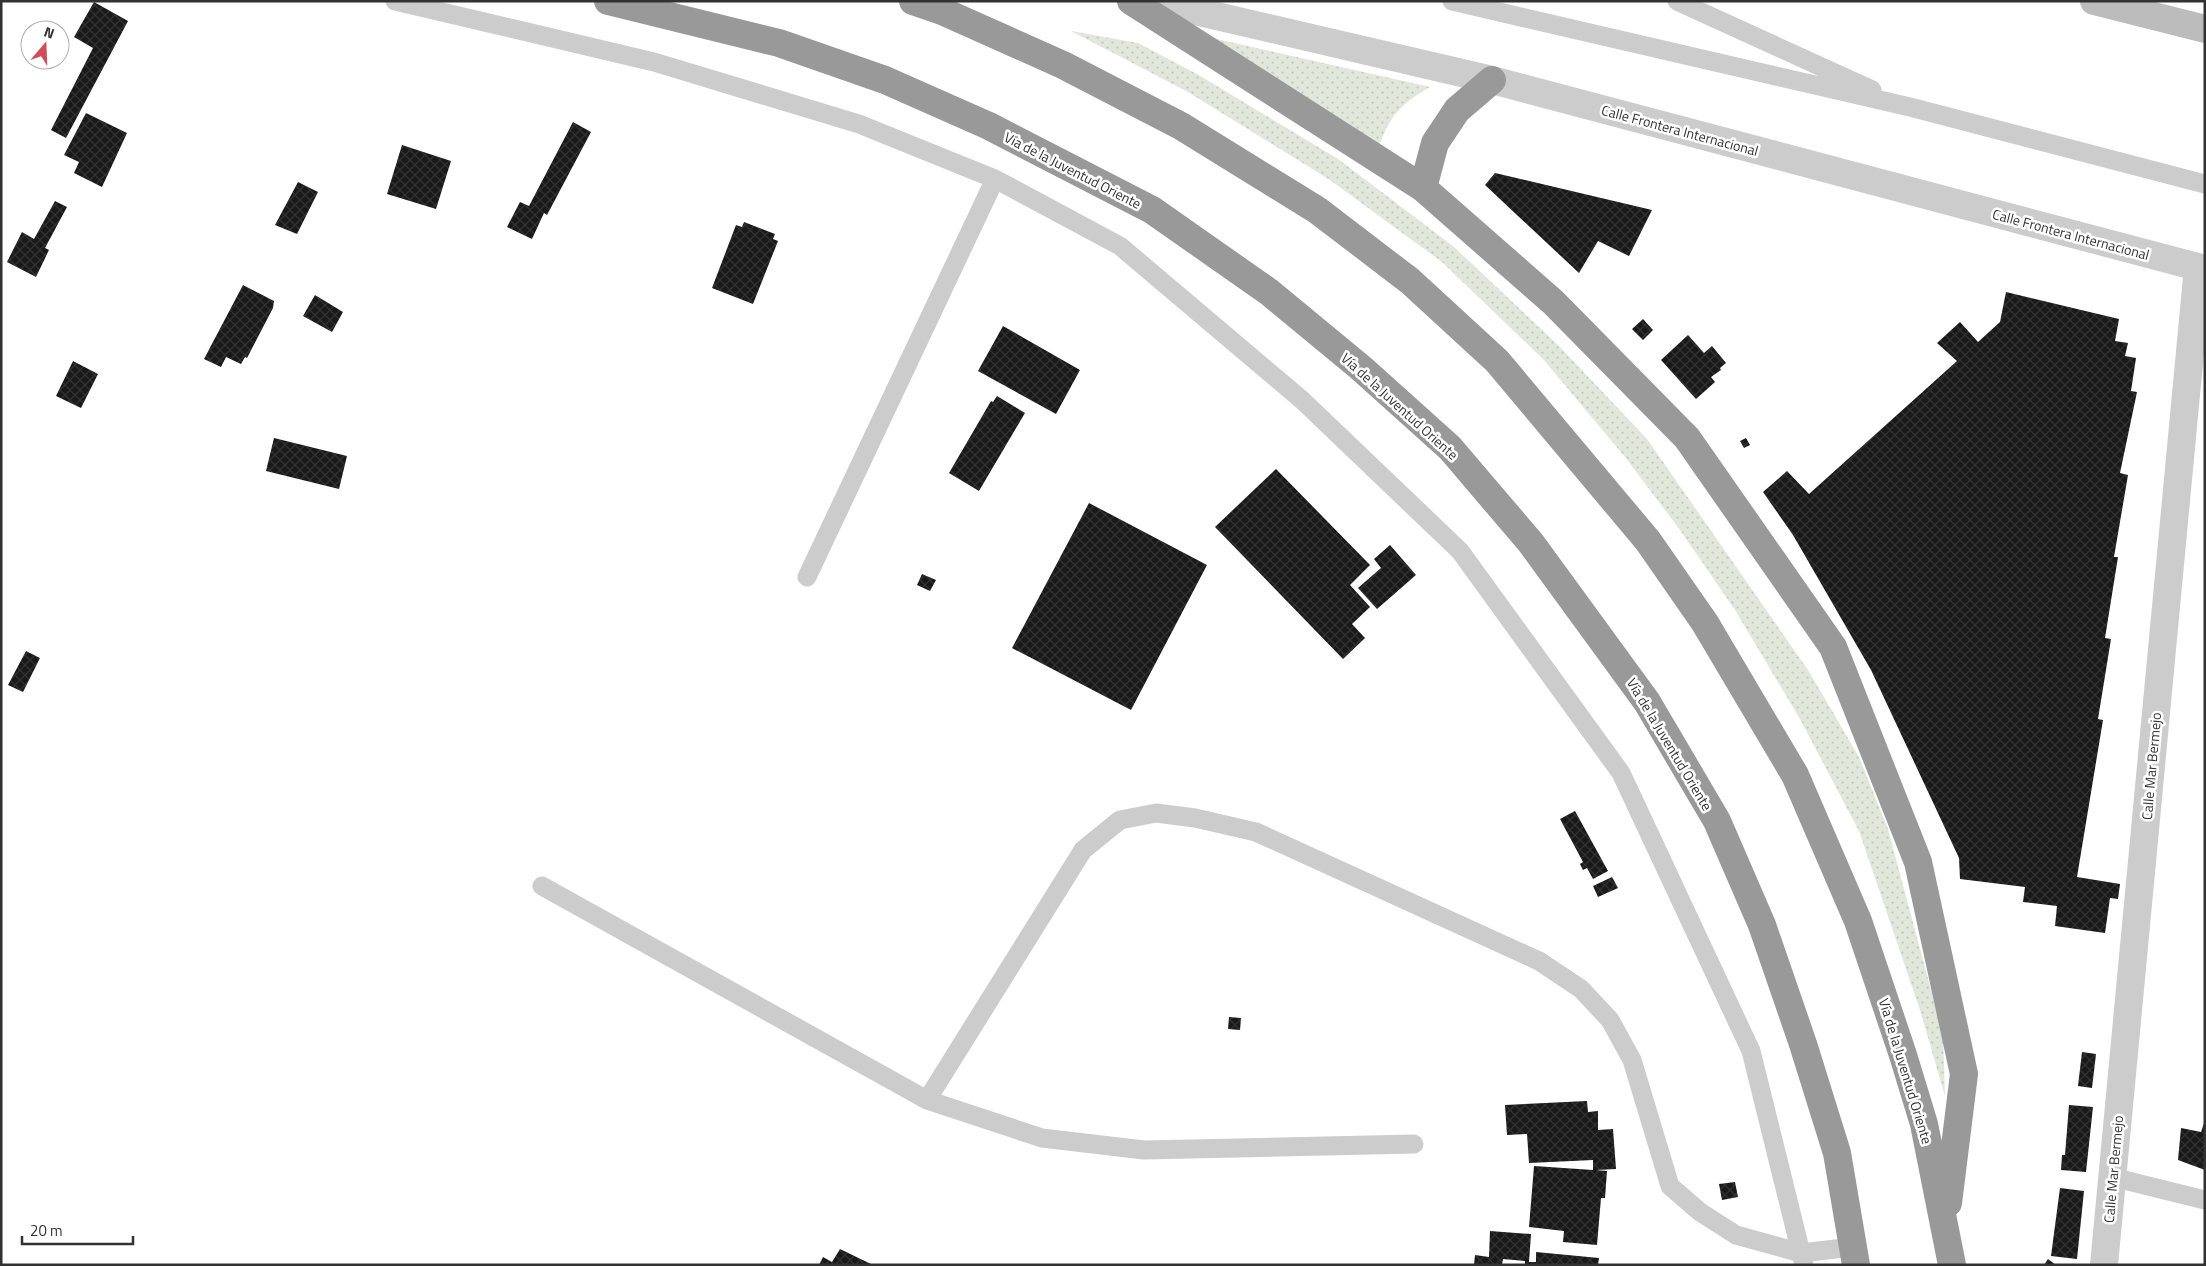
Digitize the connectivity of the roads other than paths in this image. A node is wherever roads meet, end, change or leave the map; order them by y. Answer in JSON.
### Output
{"nodes":[{"id":1,"x":395,"y":1,"type":"edge"},
{"id":2,"x":608,"y":1,"type":"edge"},
{"id":3,"x":913,"y":1,"type":"edge"},
{"id":4,"x":1131,"y":1,"type":"edge"},
{"id":5,"x":1152,"y":1,"type":"edge"},
{"id":6,"x":1452,"y":1,"type":"edge"},
{"id":7,"x":1677,"y":1,"type":"edge"},
{"id":8,"x":2097,"y":2,"type":"edge"},
{"id":9,"x":2205,"y":29,"type":"edge"},
{"id":10,"x":1492,"y":80,"type":"junction"},
{"id":11,"x":1910,"y":107,"type":"junction"},
{"id":12,"x":995,"y":179,"type":"junction"},
{"id":13,"x":2205,"y":184,"type":"edge"},
{"id":14,"x":1423,"y":188,"type":"junction"},
{"id":15,"x":2201,"y":268,"type":"edge"},
{"id":16,"x":807,"y":577,"type":"dead end"},
{"id":17,"x":542,"y":886,"type":"dead end"},
{"id":18,"x":927,"y":1100,"type":"junction"},
{"id":19,"x":1414,"y":1144,"type":"dead end"},
{"id":20,"x":2112,"y":1177,"type":"junction"},
{"id":21,"x":2205,"y":1200,"type":"edge"},
{"id":22,"x":1945,"y":1224,"type":"junction"},
{"id":23,"x":1855,"y":1256,"type":"edge"},
{"id":24,"x":1802,"y":1259,"type":"edge"},
{"id":25,"x":1952,"y":1265,"type":"edge"},
{"id":26,"x":2104,"y":1265,"type":"edge"}],
"edges":[{"from":1,"to":12,"type":"lane"},
{"from":2,"to":23,"type":"highway","name":"Vía de la Juventud Oriente"},
{"from":3,"to":22,"type":"highway","name":"Vía de la Juventud Oriente"},
{"from":4,"to":14,"type":"highway"},
{"from":5,"to":10,"type":"street","name":"Calle Frontera Internacional"},
{"from":6,"to":11,"type":"lane"},
{"from":7,"to":11,"type":"lane"},
{"from":8,"to":9,"type":"main road"},
{"from":10,"to":14,"type":"highway"},
{"from":10,"to":15,"type":"street","name":"Calle Frontera Internacional"},
{"from":11,"to":13,"type":"lane"},
{"from":12,"to":16,"type":"lane"},
{"from":12,"to":24,"type":"lane"},
{"from":14,"to":22,"type":"highway"},
{"from":15,"to":20,"type":"street","name":"Calle Mar Bermejo"},
{"from":17,"to":18,"type":"lane"},
{"from":18,"to":19,"type":"lane"},
{"from":18,"to":24,"type":"lane"},
{"from":20,"to":21,"type":"lane"},
{"from":20,"to":26,"type":"street","name":"Calle Mar Bermejo"},
{"from":22,"to":25,"type":"highway","name":"Vía de la Juventud Oriente"},
{"from":23,"to":24,"type":"lane"}]}
